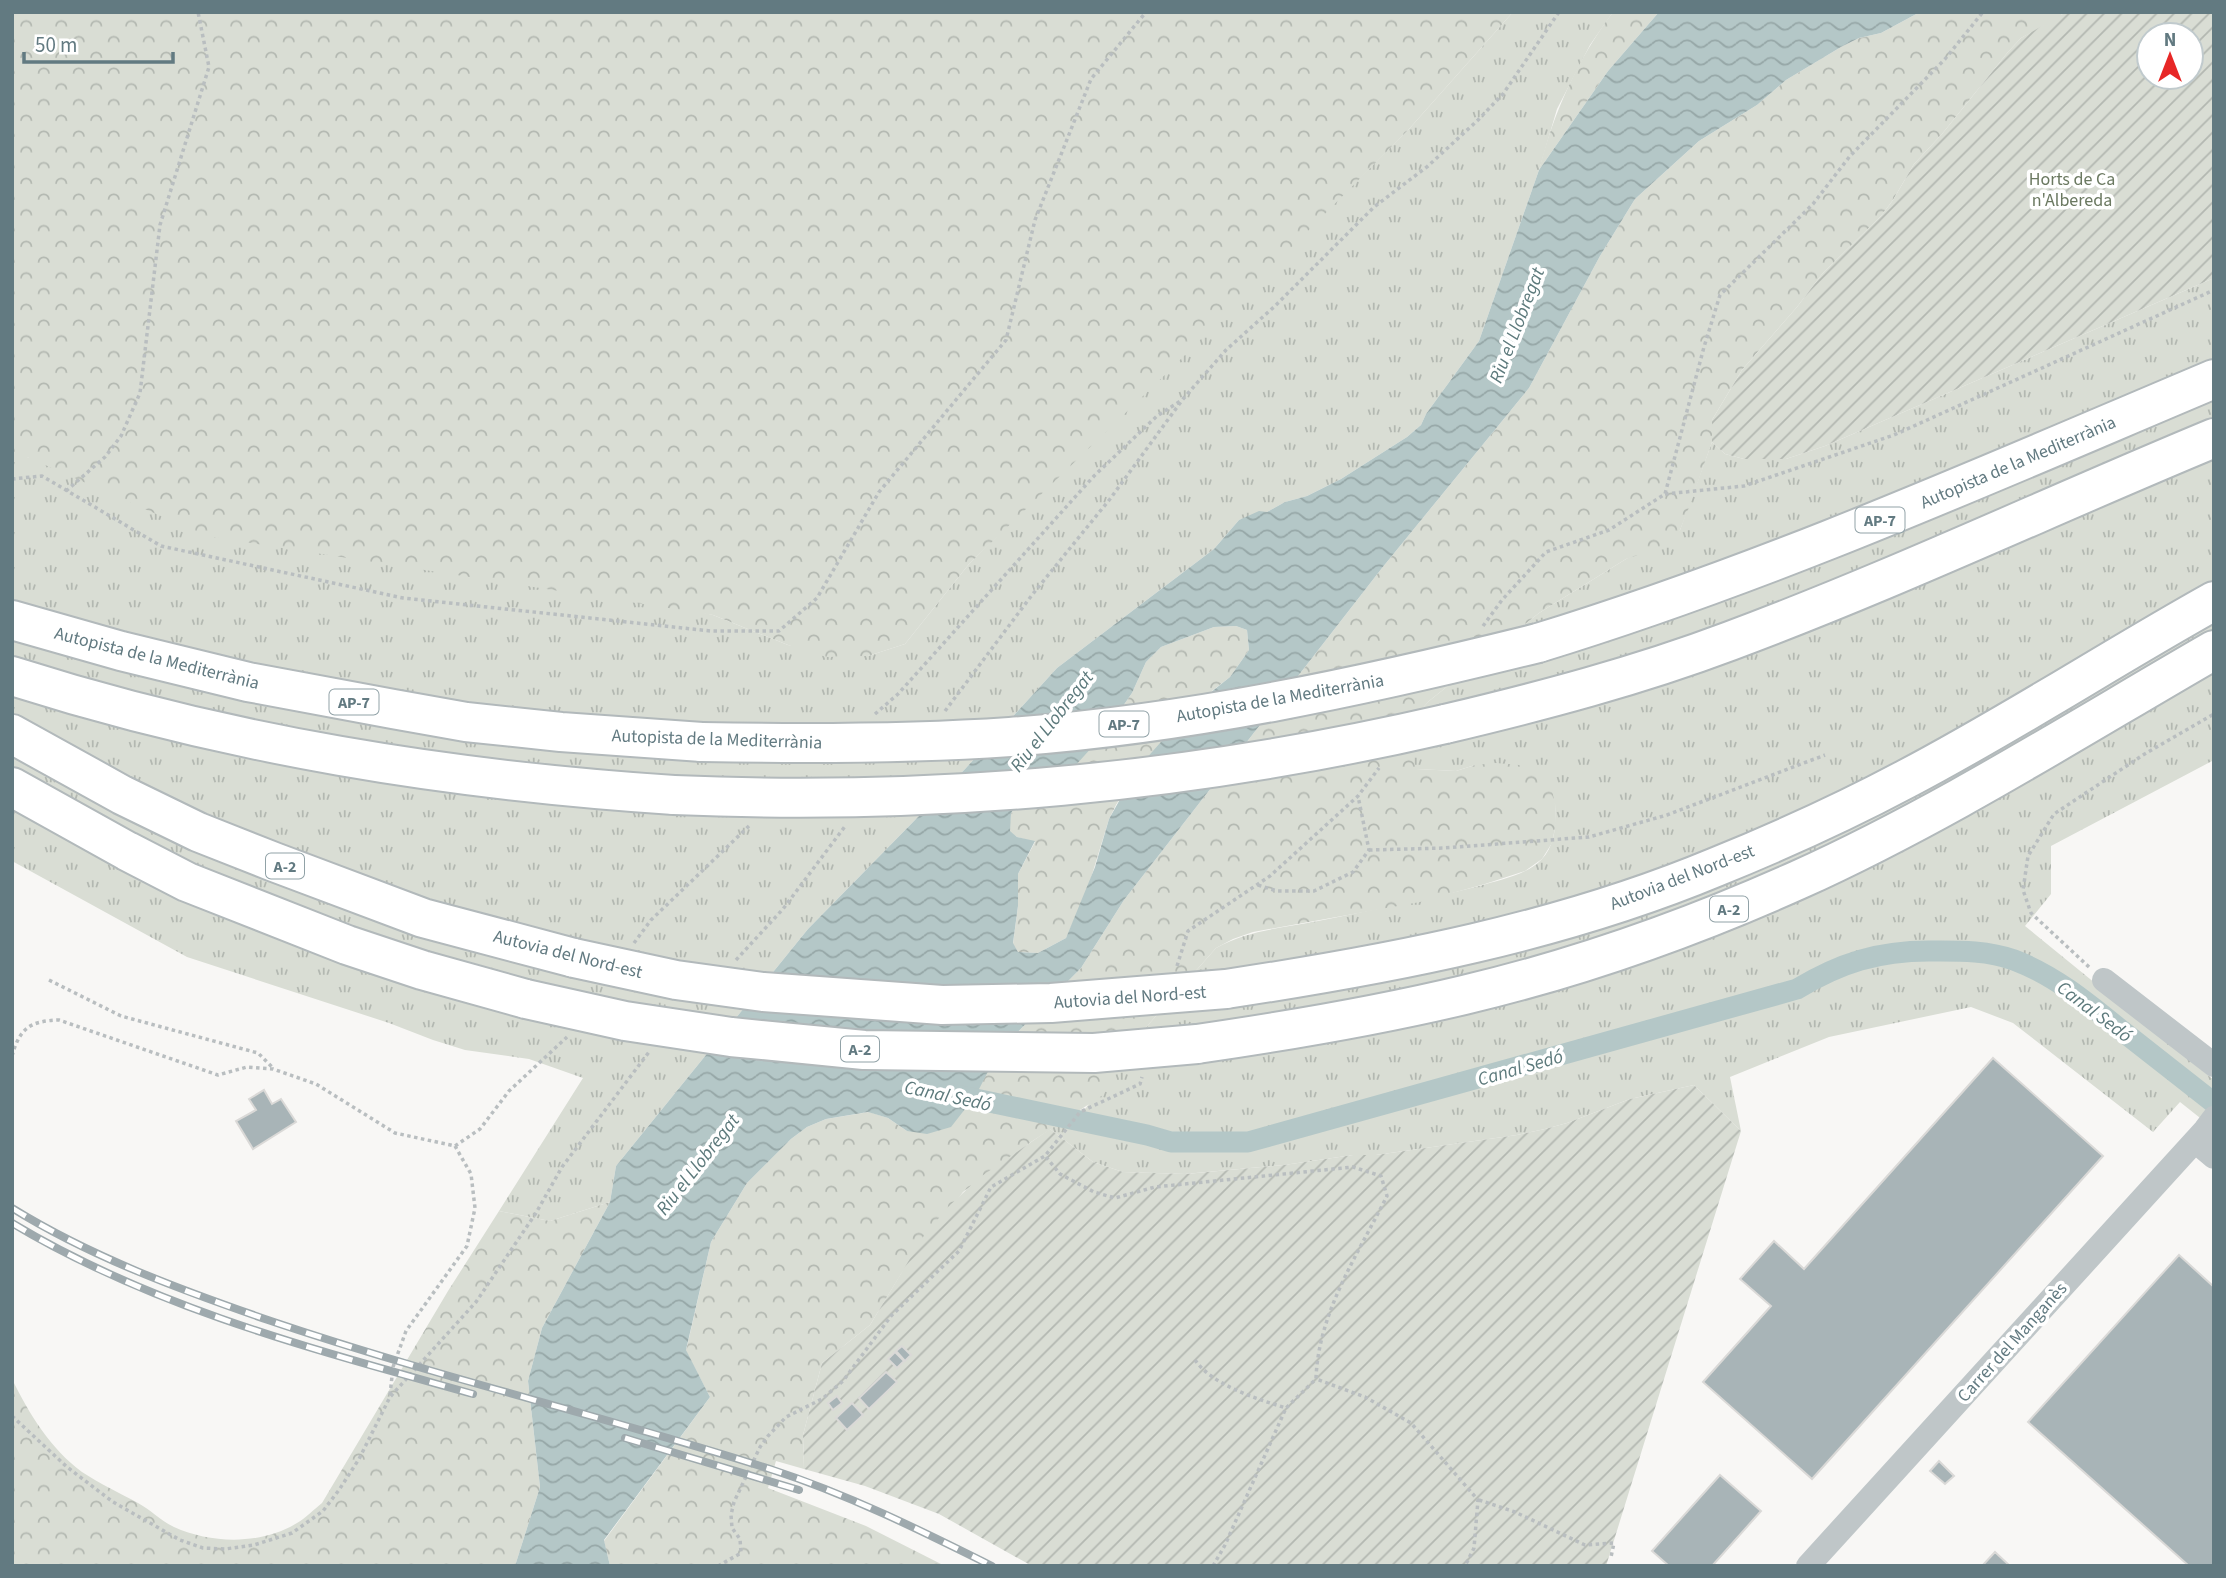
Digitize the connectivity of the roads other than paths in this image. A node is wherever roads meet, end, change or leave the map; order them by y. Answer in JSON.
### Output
{"nodes":[{"id":1,"x":2214,"y":379,"type":"edge"},
{"id":2,"x":2214,"y":438,"type":"edge"},
{"id":3,"x":2214,"y":601,"type":"edge"},
{"id":4,"x":12,"y":620,"type":"edge"},
{"id":5,"x":2214,"y":650,"type":"edge"},
{"id":6,"x":12,"y":676,"type":"edge"},
{"id":7,"x":12,"y":734,"type":"edge"},
{"id":8,"x":12,"y":787,"type":"edge"},
{"id":9,"x":2104,"y":980,"type":"road end"},
{"id":10,"x":2214,"y":1065,"type":"edge"},
{"id":11,"x":2207,"y":1137,"type":"edge"},
{"id":12,"x":1808,"y":1566,"type":"edge"}],
"edges":[{"from":1,"to":4,"type":"highway","name":"Autopista de la Mediterrània","number":"AP-7","bridge":true},
{"from":2,"to":6,"type":"highway","bridge":true},
{"from":3,"to":7,"type":"highway","name":"Autovia del Nord-est","number":"A-2","bridge":true},
{"from":5,"to":8,"type":"highway","number":"A-2","bridge":true},
{"from":9,"to":10,"type":"street"},
{"from":11,"to":12,"type":"street","name":"Carrer del Manganès"}]}
